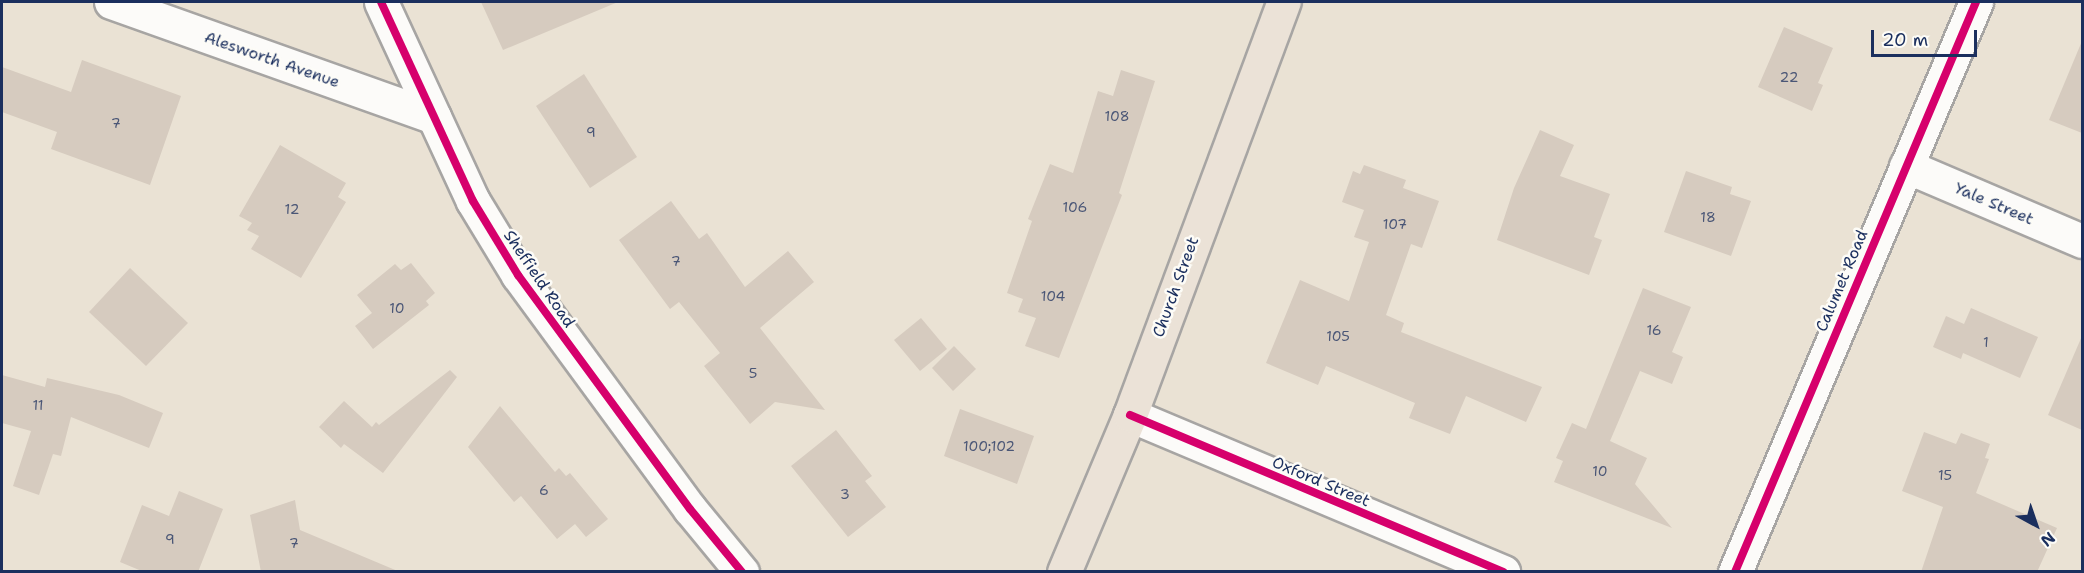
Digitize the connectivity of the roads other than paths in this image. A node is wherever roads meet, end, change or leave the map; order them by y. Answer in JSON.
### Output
{"nodes":[{"id":1,"x":111,"y":2,"type":"edge"},
{"id":2,"x":381,"y":2,"type":"edge"},
{"id":3,"x":1284,"y":2,"type":"edge"},
{"id":4,"x":1976,"y":2,"type":"edge"},
{"id":5,"x":434,"y":117,"type":"junction"},
{"id":6,"x":1906,"y":166,"type":"junction"},
{"id":7,"x":2082,"y":241,"type":"edge"},
{"id":8,"x":1130,"y":416,"type":"junction"},
{"id":9,"x":742,"y":572,"type":"edge"},
{"id":10,"x":1064,"y":572,"type":"edge"},
{"id":11,"x":1503,"y":572,"type":"edge"},
{"id":12,"x":1736,"y":572,"type":"edge"}],
"edges":[{"from":1,"to":5,"type":"street","name":"Alesworth Avenue"},
{"from":2,"to":5,"type":"street","name":"Sheffield Road"},
{"from":3,"to":8,"type":"main road","name":"Church Street"},
{"from":4,"to":6,"type":"street","name":"Calumet Road"},
{"from":5,"to":9,"type":"street","name":"Sheffield Road"},
{"from":6,"to":7,"type":"street","name":"Yale Street"},
{"from":6,"to":12,"type":"street","name":"Calumet Road"},
{"from":8,"to":10,"type":"main road","name":"Church Street"},
{"from":8,"to":11,"type":"street","name":"Oxford Street"}]}
